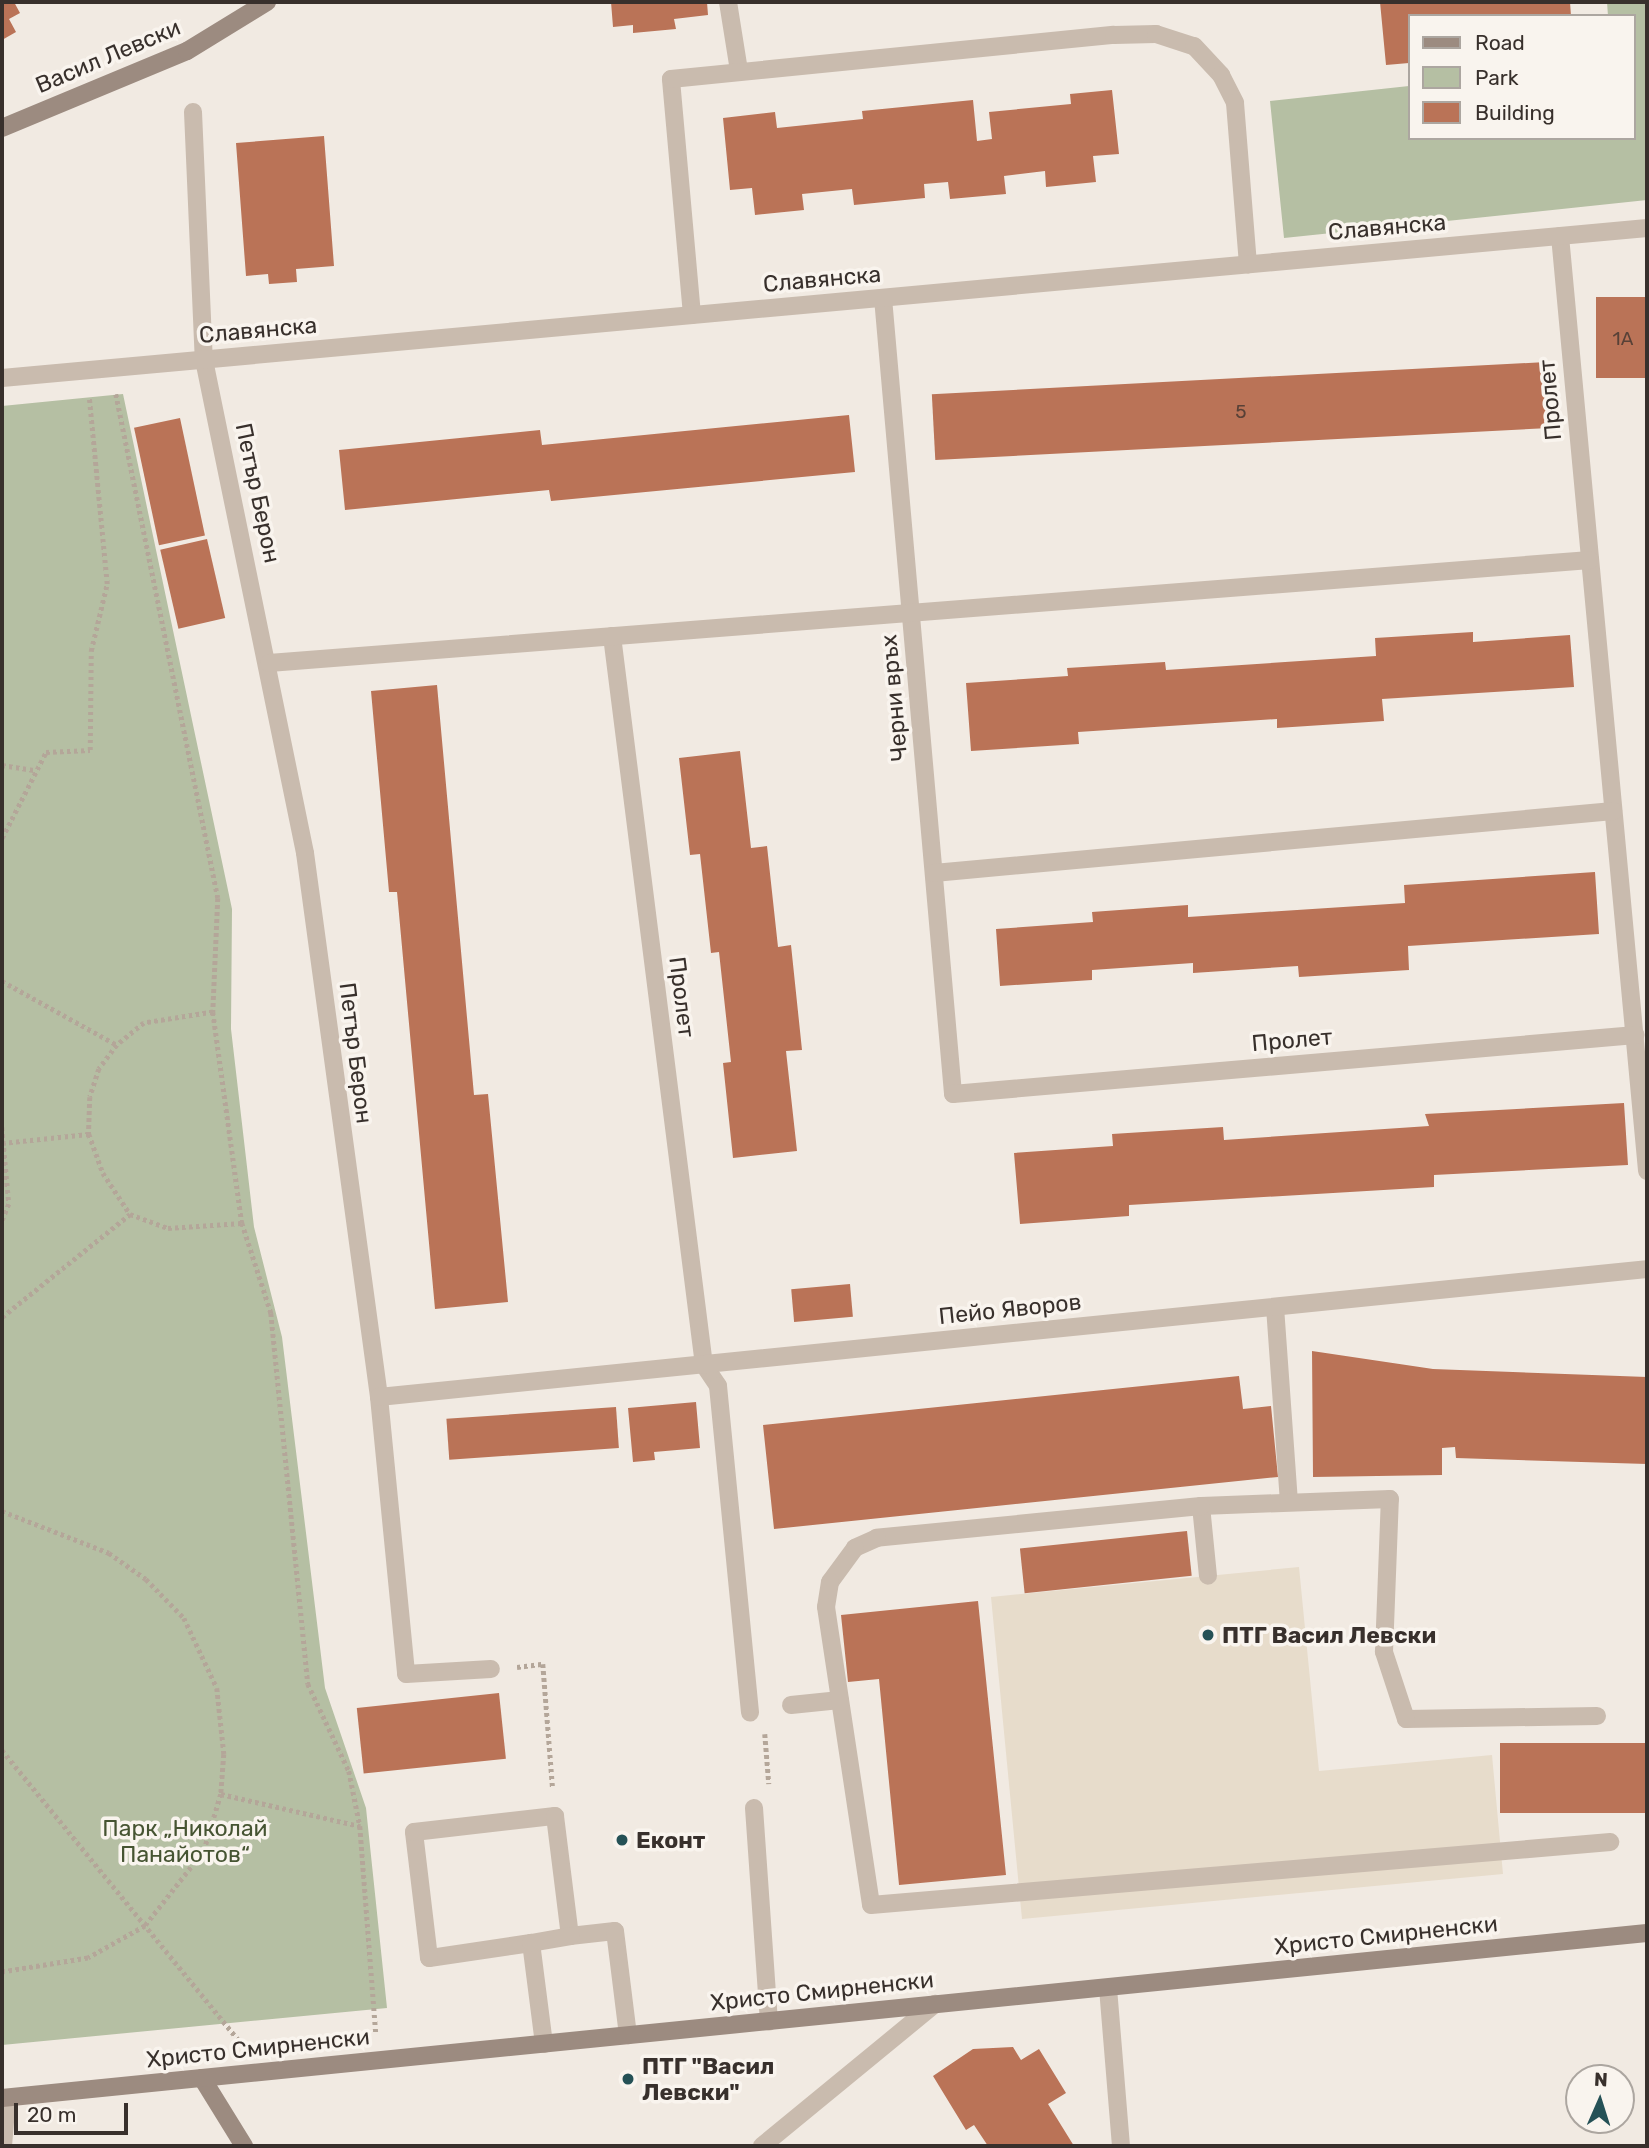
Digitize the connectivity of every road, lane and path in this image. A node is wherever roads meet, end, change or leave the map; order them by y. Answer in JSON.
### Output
{"nodes":[{"id":1,"x":267,"y":2,"type":"edge"},
{"id":2,"x":728,"y":2,"type":"edge"},
{"id":3,"x":739,"y":71,"type":"junction"},
{"id":4,"x":193,"y":111,"type":"dead end"},
{"id":5,"x":2,"y":128,"type":"edge"},
{"id":6,"x":1647,"y":228,"type":"edge"},
{"id":7,"x":1560,"y":236,"type":"junction"},
{"id":8,"x":1248,"y":264,"type":"junction"},
{"id":9,"x":883,"y":298,"type":"junction"},
{"id":10,"x":692,"y":315,"type":"junction"},
{"id":11,"x":204,"y":360,"type":"junction"},
{"id":12,"x":111,"y":368,"type":"junction"},
{"id":13,"x":86,"y":371,"type":"junction"},
{"id":14,"x":2,"y":379,"type":"edge"},
{"id":15,"x":1590,"y":560,"type":"junction"},
{"id":16,"x":911,"y":612,"type":"junction"},
{"id":17,"x":612,"y":636,"type":"junction"},
{"id":18,"x":269,"y":663,"type":"junction"},
{"id":19,"x":2,"y":765,"type":"edge"},
{"id":20,"x":34,"y":770,"type":"junction"},
{"id":21,"x":1613,"y":811,"type":"junction"},
{"id":22,"x":2,"y":838,"type":"edge"},
{"id":23,"x":934,"y":873,"type":"junction"},
{"id":24,"x":2,"y":981,"type":"edge"},
{"id":25,"x":213,"y":1012,"type":"junction"},
{"id":26,"x":1634,"y":1035,"type":"junction"},
{"id":27,"x":117,"y":1045,"type":"junction"},
{"id":28,"x":953,"y":1094,"type":"joint"},
{"id":29,"x":2,"y":1127,"type":"edge"},
{"id":30,"x":89,"y":1133,"type":"junction"},
{"id":31,"x":4,"y":1143,"type":"edge"},
{"id":32,"x":1647,"y":1171,"type":"edge"},
{"id":33,"x":130,"y":1214,"type":"junction"},
{"id":34,"x":2,"y":1221,"type":"edge"},
{"id":35,"x":243,"y":1223,"type":"junction"},
{"id":36,"x":1647,"y":1269,"type":"edge"},
{"id":37,"x":1275,"y":1307,"type":"junction"},
{"id":38,"x":2,"y":1317,"type":"edge"},
{"id":39,"x":704,"y":1365,"type":"junction"},
{"id":40,"x":379,"y":1397,"type":"junction"},
{"id":41,"x":1289,"y":1500,"type":"junction"},
{"id":42,"x":1201,"y":1506,"type":"junction"},
{"id":43,"x":2,"y":1511,"type":"edge"},
{"id":44,"x":1208,"y":1576,"type":"dead end"},
{"id":45,"x":491,"y":1669,"type":"joint"},
{"id":46,"x":840,"y":1700,"type":"junction"},
{"id":47,"x":791,"y":1705,"type":"dead end"},
{"id":48,"x":750,"y":1712,"type":"dead end"},
{"id":49,"x":1597,"y":1716,"type":"dead end"},
{"id":50,"x":765,"y":1729,"type":"dead end"},
{"id":51,"x":2,"y":1750,"type":"edge"},
{"id":52,"x":769,"y":1788,"type":"dead end"},
{"id":53,"x":221,"y":1794,"type":"junction"},
{"id":54,"x":754,"y":1808,"type":"dead end"},
{"id":55,"x":555,"y":1816,"type":"junction"},
{"id":56,"x":360,"y":1826,"type":"junction"},
{"id":57,"x":1610,"y":1842,"type":"dead end"},
{"id":58,"x":145,"y":1926,"type":"junction"},
{"id":59,"x":1647,"y":1933,"type":"edge"},
{"id":60,"x":570,"y":1936,"type":"junction"},
{"id":61,"x":531,"y":1943,"type":"junction"},
{"id":62,"x":2,"y":1972,"type":"edge"},
{"id":63,"x":1108,"y":1987,"type":"junction"},
{"id":64,"x":934,"y":2004,"type":"junction"},
{"id":65,"x":769,"y":2021,"type":"junction"},
{"id":66,"x":628,"y":2035,"type":"junction"},
{"id":67,"x":544,"y":2044,"type":"junction"},
{"id":68,"x":247,"y":2050,"type":"dead end"},
{"id":69,"x":379,"y":2060,"type":"junction"},
{"id":70,"x":202,"y":2078,"type":"junction"},
{"id":71,"x":4,"y":2098,"type":"edge"},
{"id":72,"x":3,"y":2146,"type":"edge"},
{"id":73,"x":244,"y":2146,"type":"edge"},
{"id":74,"x":762,"y":2146,"type":"edge"},
{"id":75,"x":1121,"y":2146,"type":"edge"}],
"edges":[{"from":1,"to":5,"type":"street","name":"Васил Левски"},
{"from":2,"to":3,"type":"street"},
{"from":3,"to":8,"type":"street"},
{"from":3,"to":10,"type":"street"},
{"from":4,"to":11,"type":"street","name":"Петър Берон"},
{"from":6,"to":7,"type":"street","name":"Славянска"},
{"from":7,"to":8,"type":"street","name":"Славянска"},
{"from":7,"to":15,"type":"street","name":"Пролет"},
{"from":8,"to":9,"type":"street","name":"Славянска"},
{"from":9,"to":10,"type":"street","name":"Славянска"},
{"from":9,"to":16,"type":"street","name":"Черни връх"},
{"from":10,"to":11,"type":"street","name":"Славянска"},
{"from":11,"to":12,"type":"street","name":"Славянска"},
{"from":11,"to":18,"type":"street","name":"Петър Берон"},
{"from":12,"to":13,"type":"street","name":"Славянска"},
{"from":12,"to":25,"type":"path"},
{"from":13,"to":14,"type":"street","name":"Славянска"},
{"from":13,"to":20,"type":"path"},
{"from":15,"to":16,"type":"street"},
{"from":15,"to":21,"type":"street","name":"Пролет"},
{"from":16,"to":17,"type":"street"},
{"from":16,"to":23,"type":"street","name":"Черни връх"},
{"from":17,"to":18,"type":"street"},
{"from":17,"to":39,"type":"street","name":"Пролет"},
{"from":18,"to":40,"type":"street","name":"Петър Берон"},
{"from":19,"to":20,"type":"path"},
{"from":20,"to":22,"type":"path"},
{"from":21,"to":23,"type":"street"},
{"from":21,"to":26,"type":"street","name":"Пролет"},
{"from":23,"to":28,"type":"street","name":"Черни връх"},
{"from":24,"to":27,"type":"path"},
{"from":25,"to":27,"type":"path"},
{"from":25,"to":35,"type":"path"},
{"from":26,"to":28,"type":"street","name":"Пролет"},
{"from":26,"to":32,"type":"street","name":"Пролет"},
{"from":27,"to":30,"type":"path"},
{"from":29,"to":31,"type":"path"},
{"from":30,"to":31,"type":"path"},
{"from":30,"to":33,"type":"path"},
{"from":31,"to":34,"type":"path"},
{"from":33,"to":35,"type":"path"},
{"from":33,"to":38,"type":"path"},
{"from":35,"to":56,"type":"path"},
{"from":36,"to":37,"type":"street","name":"Пейо Яворов"},
{"from":37,"to":39,"type":"street","name":"Пейо Яворов"},
{"from":37,"to":41,"type":"street"},
{"from":39,"to":40,"type":"street","name":"Пейо Яворов"},
{"from":39,"to":48,"type":"street","name":"Пролет"},
{"from":40,"to":45,"type":"street","name":"Петър Берон"},
{"from":41,"to":42,"type":"street"},
{"from":41,"to":49,"type":"street"},
{"from":42,"to":44,"type":"street"},
{"from":42,"to":46,"type":"street"},
{"from":43,"to":53,"type":"path"},
{"from":45,"to":55,"type":"path"},
{"from":46,"to":47,"type":"street"},
{"from":46,"to":57,"type":"street"},
{"from":50,"to":52,"type":"path"},
{"from":51,"to":58,"type":"path"},
{"from":53,"to":56,"type":"path"},
{"from":53,"to":58,"type":"path"},
{"from":54,"to":65,"type":"street"},
{"from":55,"to":60,"type":"street"},
{"from":55,"to":61,"type":"street"},
{"from":56,"to":69,"type":"path"},
{"from":58,"to":62,"type":"path"},
{"from":58,"to":68,"type":"path"},
{"from":59,"to":63,"type":"street","name":"Христо Смирненски"},
{"from":60,"to":61,"type":"street"},
{"from":60,"to":66,"type":"street"},
{"from":61,"to":67,"type":"street"},
{"from":63,"to":64,"type":"street","name":"Христо Смирненски"},
{"from":63,"to":75,"type":"street"},
{"from":64,"to":65,"type":"street","name":"Христо Смирненски"},
{"from":64,"to":74,"type":"street"},
{"from":65,"to":66,"type":"street","name":"Христо Смирненски"},
{"from":66,"to":67,"type":"street","name":"Христо Смирненски"},
{"from":67,"to":69,"type":"street","name":"Христо Смирненски"},
{"from":69,"to":70,"type":"street","name":"Христо Смирненски"},
{"from":70,"to":71,"type":"street","name":"Христо Смирненски"},
{"from":70,"to":73,"type":"street"},
{"from":71,"to":72,"type":"street"}]}
